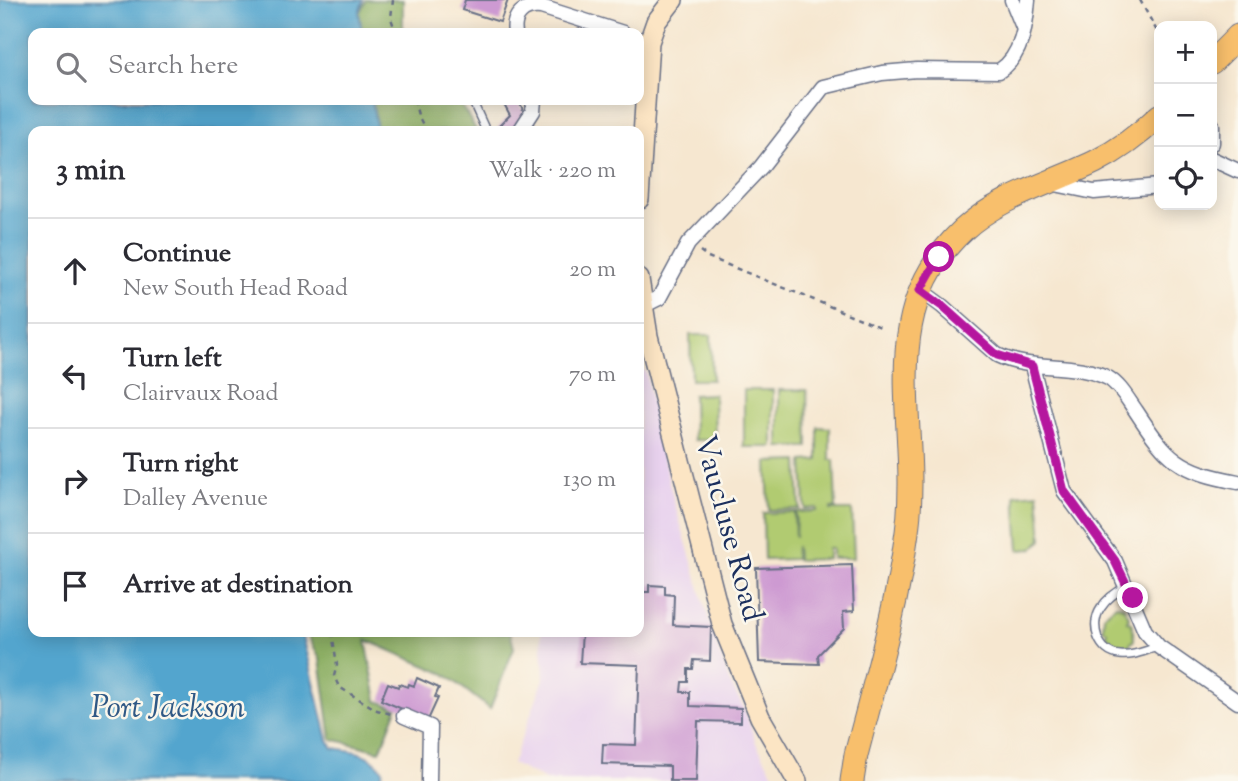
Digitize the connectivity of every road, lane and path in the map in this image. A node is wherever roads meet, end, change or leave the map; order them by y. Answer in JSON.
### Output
{"nodes":[{"id":1,"x":393,"y":0,"type":"edge"},
{"id":2,"x":673,"y":0,"type":"edge"},
{"id":3,"x":1012,"y":0,"type":"edge"},
{"id":4,"x":1028,"y":0,"type":"edge"},
{"id":5,"x":1140,"y":0,"type":"edge"},
{"id":6,"x":1154,"y":26,"type":"edge"},
{"id":7,"x":394,"y":28,"type":"edge"},
{"id":8,"x":514,"y":28,"type":"edge"},
{"id":9,"x":607,"y":28,"type":"edge"},
{"id":10,"x":1023,"y":28,"type":"junction"},
{"id":11,"x":644,"y":40,"type":"edge"},
{"id":12,"x":415,"y":105,"type":"edge"},
{"id":13,"x":474,"y":105,"type":"edge"},
{"id":14,"x":534,"y":105,"type":"edge"},
{"id":15,"x":642,"y":105,"type":"edge"},
{"id":16,"x":1154,"y":120,"type":"edge"},
{"id":17,"x":424,"y":126,"type":"edge"},
{"id":18,"x":484,"y":126,"type":"edge"},
{"id":19,"x":523,"y":126,"type":"edge"},
{"id":20,"x":641,"y":126,"type":"edge"},
{"id":21,"x":1217,"y":161,"type":"edge"},
{"id":22,"x":1238,"y":171,"type":"edge"},
{"id":23,"x":1048,"y":183,"type":"junction"},
{"id":24,"x":1154,"y":186,"type":"edge"},
{"id":25,"x":688,"y":244,"type":"junction"},
{"id":26,"x":920,"y":290,"type":"junction"},
{"id":27,"x":644,"y":306,"type":"edge"},
{"id":28,"x":644,"y":312,"type":"edge"},
{"id":29,"x":883,"y":328,"type":"dead end"},
{"id":30,"x":1032,"y":366,"type":"junction"},
{"id":31,"x":1238,"y":482,"type":"edge"},
{"id":32,"x":1127,"y":586,"type":"junction"},
{"id":33,"x":333,"y":637,"type":"edge"},
{"id":34,"x":1159,"y":647,"type":"junction"},
{"id":35,"x":1238,"y":702,"type":"edge"},
{"id":36,"x":404,"y":716,"type":"joint"},
{"id":37,"x":429,"y":781,"type":"edge"},
{"id":38,"x":797,"y":781,"type":"edge"},
{"id":39,"x":852,"y":781,"type":"edge"}],
"edges":[{"from":1,"to":7,"type":"path"},
{"from":2,"to":11,"type":"street"},
{"from":3,"to":10,"type":"street"},
{"from":4,"to":10,"type":"street"},
{"from":5,"to":6,"type":"path"},
{"from":8,"to":9,"type":"street"},
{"from":10,"to":25,"type":"street"},
{"from":12,"to":17,"type":"path"},
{"from":13,"to":18,"type":"lane"},
{"from":14,"to":19,"type":"street"},
{"from":15,"to":20,"type":"street"},
{"from":16,"to":23,"type":"main road"},
{"from":21,"to":22,"type":"street"},
{"from":23,"to":24,"type":"street"},
{"from":23,"to":26,"type":"main road"},
{"from":25,"to":27,"type":"street"},
{"from":25,"to":29,"type":"path"},
{"from":26,"to":30,"type":"street"},
{"from":26,"to":39,"type":"main road"},
{"from":28,"to":38,"type":"street","name":"Vaucluse Road"},
{"from":30,"to":31,"type":"street"},
{"from":30,"to":32,"type":"street"},
{"from":32,"to":34,"type":"street"},
{"from":32,"to":34,"type":"lane"},
{"from":33,"to":36,"type":"path"},
{"from":34,"to":35,"type":"street"},
{"from":36,"to":37,"type":"street"}]}
